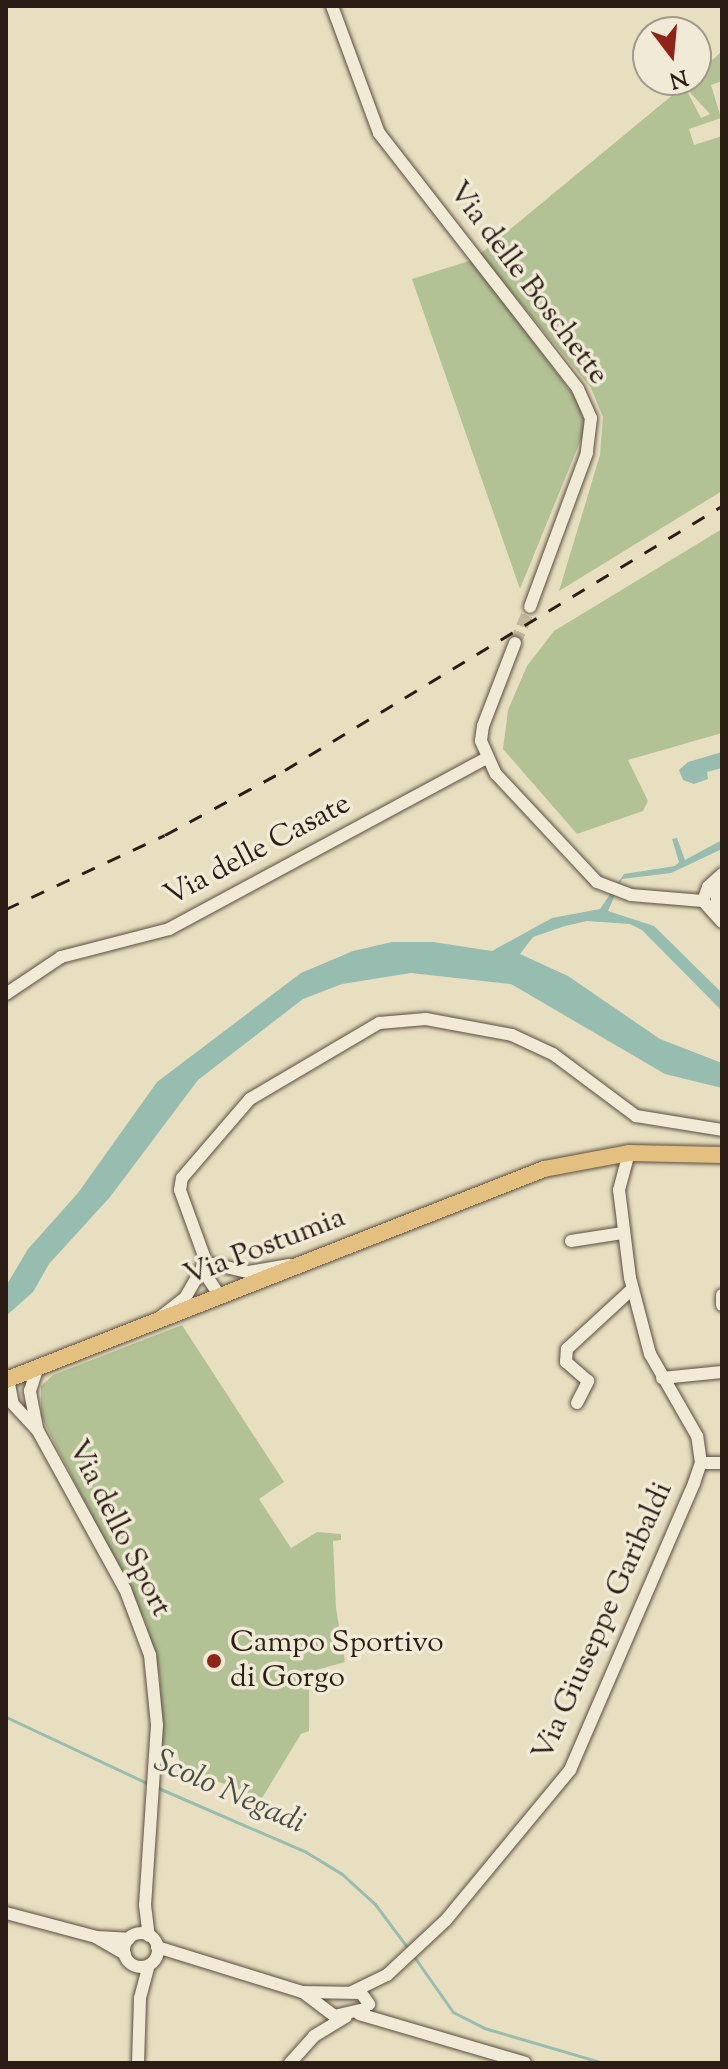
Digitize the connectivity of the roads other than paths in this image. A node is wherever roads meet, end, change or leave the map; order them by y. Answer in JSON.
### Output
{"nodes":[{"id":1,"x":332,"y":6,"type":"edge"},
{"id":2,"x":530,"y":607,"type":"tunnel mouth"},
{"id":3,"x":515,"y":643,"type":"tunnel mouth"},
{"id":4,"x":486,"y":758,"type":"junction"},
{"id":5,"x":716,"y":880,"type":"edge"},
{"id":6,"x":685,"y":899,"type":"junction"},
{"id":7,"x":703,"y":901,"type":"junction"},
{"id":8,"x":719,"y":916,"type":"edge"},
{"id":9,"x":6,"y":994,"type":"edge"},
{"id":10,"x":722,"y":1130,"type":"edge"},
{"id":11,"x":617,"y":1154,"type":"junction"},
{"id":12,"x":722,"y":1155,"type":"edge"},
{"id":13,"x":619,"y":1190,"type":"junction"},
{"id":14,"x":622,"y":1233,"type":"junction"},
{"id":15,"x":571,"y":1241,"type":"dead end"},
{"id":16,"x":206,"y":1263,"type":"junction"},
{"id":17,"x":300,"y":1264,"type":"junction"},
{"id":18,"x":632,"y":1289,"type":"junction"},
{"id":19,"x":219,"y":1295,"type":"junction"},
{"id":20,"x":722,"y":1295,"type":"edge"},
{"id":21,"x":722,"y":1305,"type":"edge"},
{"id":22,"x":156,"y":1321,"type":"junction"},
{"id":23,"x":38,"y":1367,"type":"junction"},
{"id":24,"x":722,"y":1372,"type":"edge"},
{"id":25,"x":662,"y":1378,"type":"junction"},
{"id":26,"x":9,"y":1379,"type":"edge"},
{"id":27,"x":9,"y":1402,"type":"edge"},
{"id":28,"x":577,"y":1403,"type":"dead end"},
{"id":29,"x":32,"y":1407,"type":"junction"},
{"id":30,"x":38,"y":1431,"type":"junction"},
{"id":31,"x":701,"y":1463,"type":"junction"},
{"id":32,"x":722,"y":1463,"type":"edge"},
{"id":33,"x":145,"y":1905,"type":"junction"},
{"id":34,"x":6,"y":1913,"type":"edge"},
{"id":35,"x":96,"y":1937,"type":"junction"},
{"id":36,"x":131,"y":1937,"type":"junction"},
{"id":37,"x":153,"y":1941,"type":"junction"},
{"id":38,"x":128,"y":1959,"type":"junction"},
{"id":39,"x":190,"y":1960,"type":"junction"},
{"id":40,"x":151,"y":1963,"type":"junction"},
{"id":41,"x":387,"y":1975,"type":"junction"},
{"id":42,"x":352,"y":1992,"type":"junction"},
{"id":43,"x":140,"y":1998,"type":"junction"},
{"id":44,"x":327,"y":2000,"type":"junction"},
{"id":45,"x":369,"y":2002,"type":"junction"},
{"id":46,"x":353,"y":2015,"type":"junction"},
{"id":47,"x":383,"y":2018,"type":"junction"},
{"id":48,"x":314,"y":2036,"type":"junction"},
{"id":49,"x":138,"y":2063,"type":"edge"},
{"id":50,"x":290,"y":2063,"type":"edge"},
{"id":51,"x":525,"y":2063,"type":"edge"}],
"edges":[{"from":1,"to":2,"type":"street","name":"Via delle Boschette"},
{"from":3,"to":4,"type":"street"},
{"from":4,"to":6,"type":"street"},
{"from":4,"to":9,"type":"street","name":"Via delle Casate"},
{"from":5,"to":6,"type":"street"},
{"from":5,"to":7,"type":"street"},
{"from":5,"to":8,"type":"street"},
{"from":6,"to":7,"type":"street"},
{"from":7,"to":8,"type":"street"},
{"from":10,"to":16,"type":"street"},
{"from":11,"to":12,"type":"main road"},
{"from":11,"to":13,"type":"street","name":"Via Giuseppe Garibaldi"},
{"from":11,"to":13,"type":"street","name":"Via Giuseppe Garibaldi"},
{"from":11,"to":17,"type":"main road","name":"Via Postumia"},
{"from":13,"to":14,"type":"street","name":"Via Giuseppe Garibaldi"},
{"from":14,"to":15,"type":"street"},
{"from":14,"to":18,"type":"street","name":"Via Giuseppe Garibaldi"},
{"from":16,"to":17,"type":"street"},
{"from":16,"to":19,"type":"street"},
{"from":16,"to":22,"type":"street"},
{"from":17,"to":19,"type":"main road","name":"Via Postumia"},
{"from":18,"to":25,"type":"street","name":"Via Giuseppe Garibaldi"},
{"from":18,"to":28,"type":"street"},
{"from":19,"to":22,"type":"main road","name":"Via Postumia"},
{"from":20,"to":21,"type":"street"},
{"from":22,"to":23,"type":"main road","name":"Via Postumia"},
{"from":23,"to":26,"type":"main road","name":"Via Postumia"},
{"from":23,"to":29,"type":"street"},
{"from":24,"to":25,"type":"street"},
{"from":25,"to":31,"type":"street","name":"Via Giuseppe Garibaldi"},
{"from":26,"to":27,"type":"street","name":"Via dello Sport"},
{"from":26,"to":29,"type":"street"},
{"from":27,"to":30,"type":"street","name":"Via dello Sport"},
{"from":29,"to":30,"type":"street"},
{"from":30,"to":33,"type":"street","name":"Via dello Sport"},
{"from":31,"to":32,"type":"street"},
{"from":31,"to":41,"type":"street","name":"Via Giuseppe Garibaldi"},
{"from":33,"to":36,"type":"street","name":"Via dello Sport"},
{"from":33,"to":37,"type":"street","name":"Via dello Sport"},
{"from":34,"to":35,"type":"street"},
{"from":35,"to":36,"type":"street"},
{"from":35,"to":38,"type":"street"},
{"from":36,"to":37,"type":"street"},
{"from":36,"to":38,"type":"street","name":"Via dello Sport"},
{"from":37,"to":39,"type":"street"},
{"from":37,"to":40,"type":"street"},
{"from":38,"to":40,"type":"street"},
{"from":38,"to":43,"type":"street"},
{"from":39,"to":40,"type":"street"},
{"from":39,"to":44,"type":"street"},
{"from":40,"to":43,"type":"street"},
{"from":41,"to":42,"type":"street"},
{"from":41,"to":45,"type":"street"},
{"from":42,"to":44,"type":"street"},
{"from":42,"to":45,"type":"street"},
{"from":43,"to":49,"type":"street"},
{"from":44,"to":46,"type":"street"},
{"from":44,"to":48,"type":"street"},
{"from":45,"to":46,"type":"street"},
{"from":45,"to":47,"type":"street"},
{"from":46,"to":47,"type":"street"},
{"from":46,"to":48,"type":"street"},
{"from":47,"to":51,"type":"street"},
{"from":48,"to":50,"type":"street"}]}
